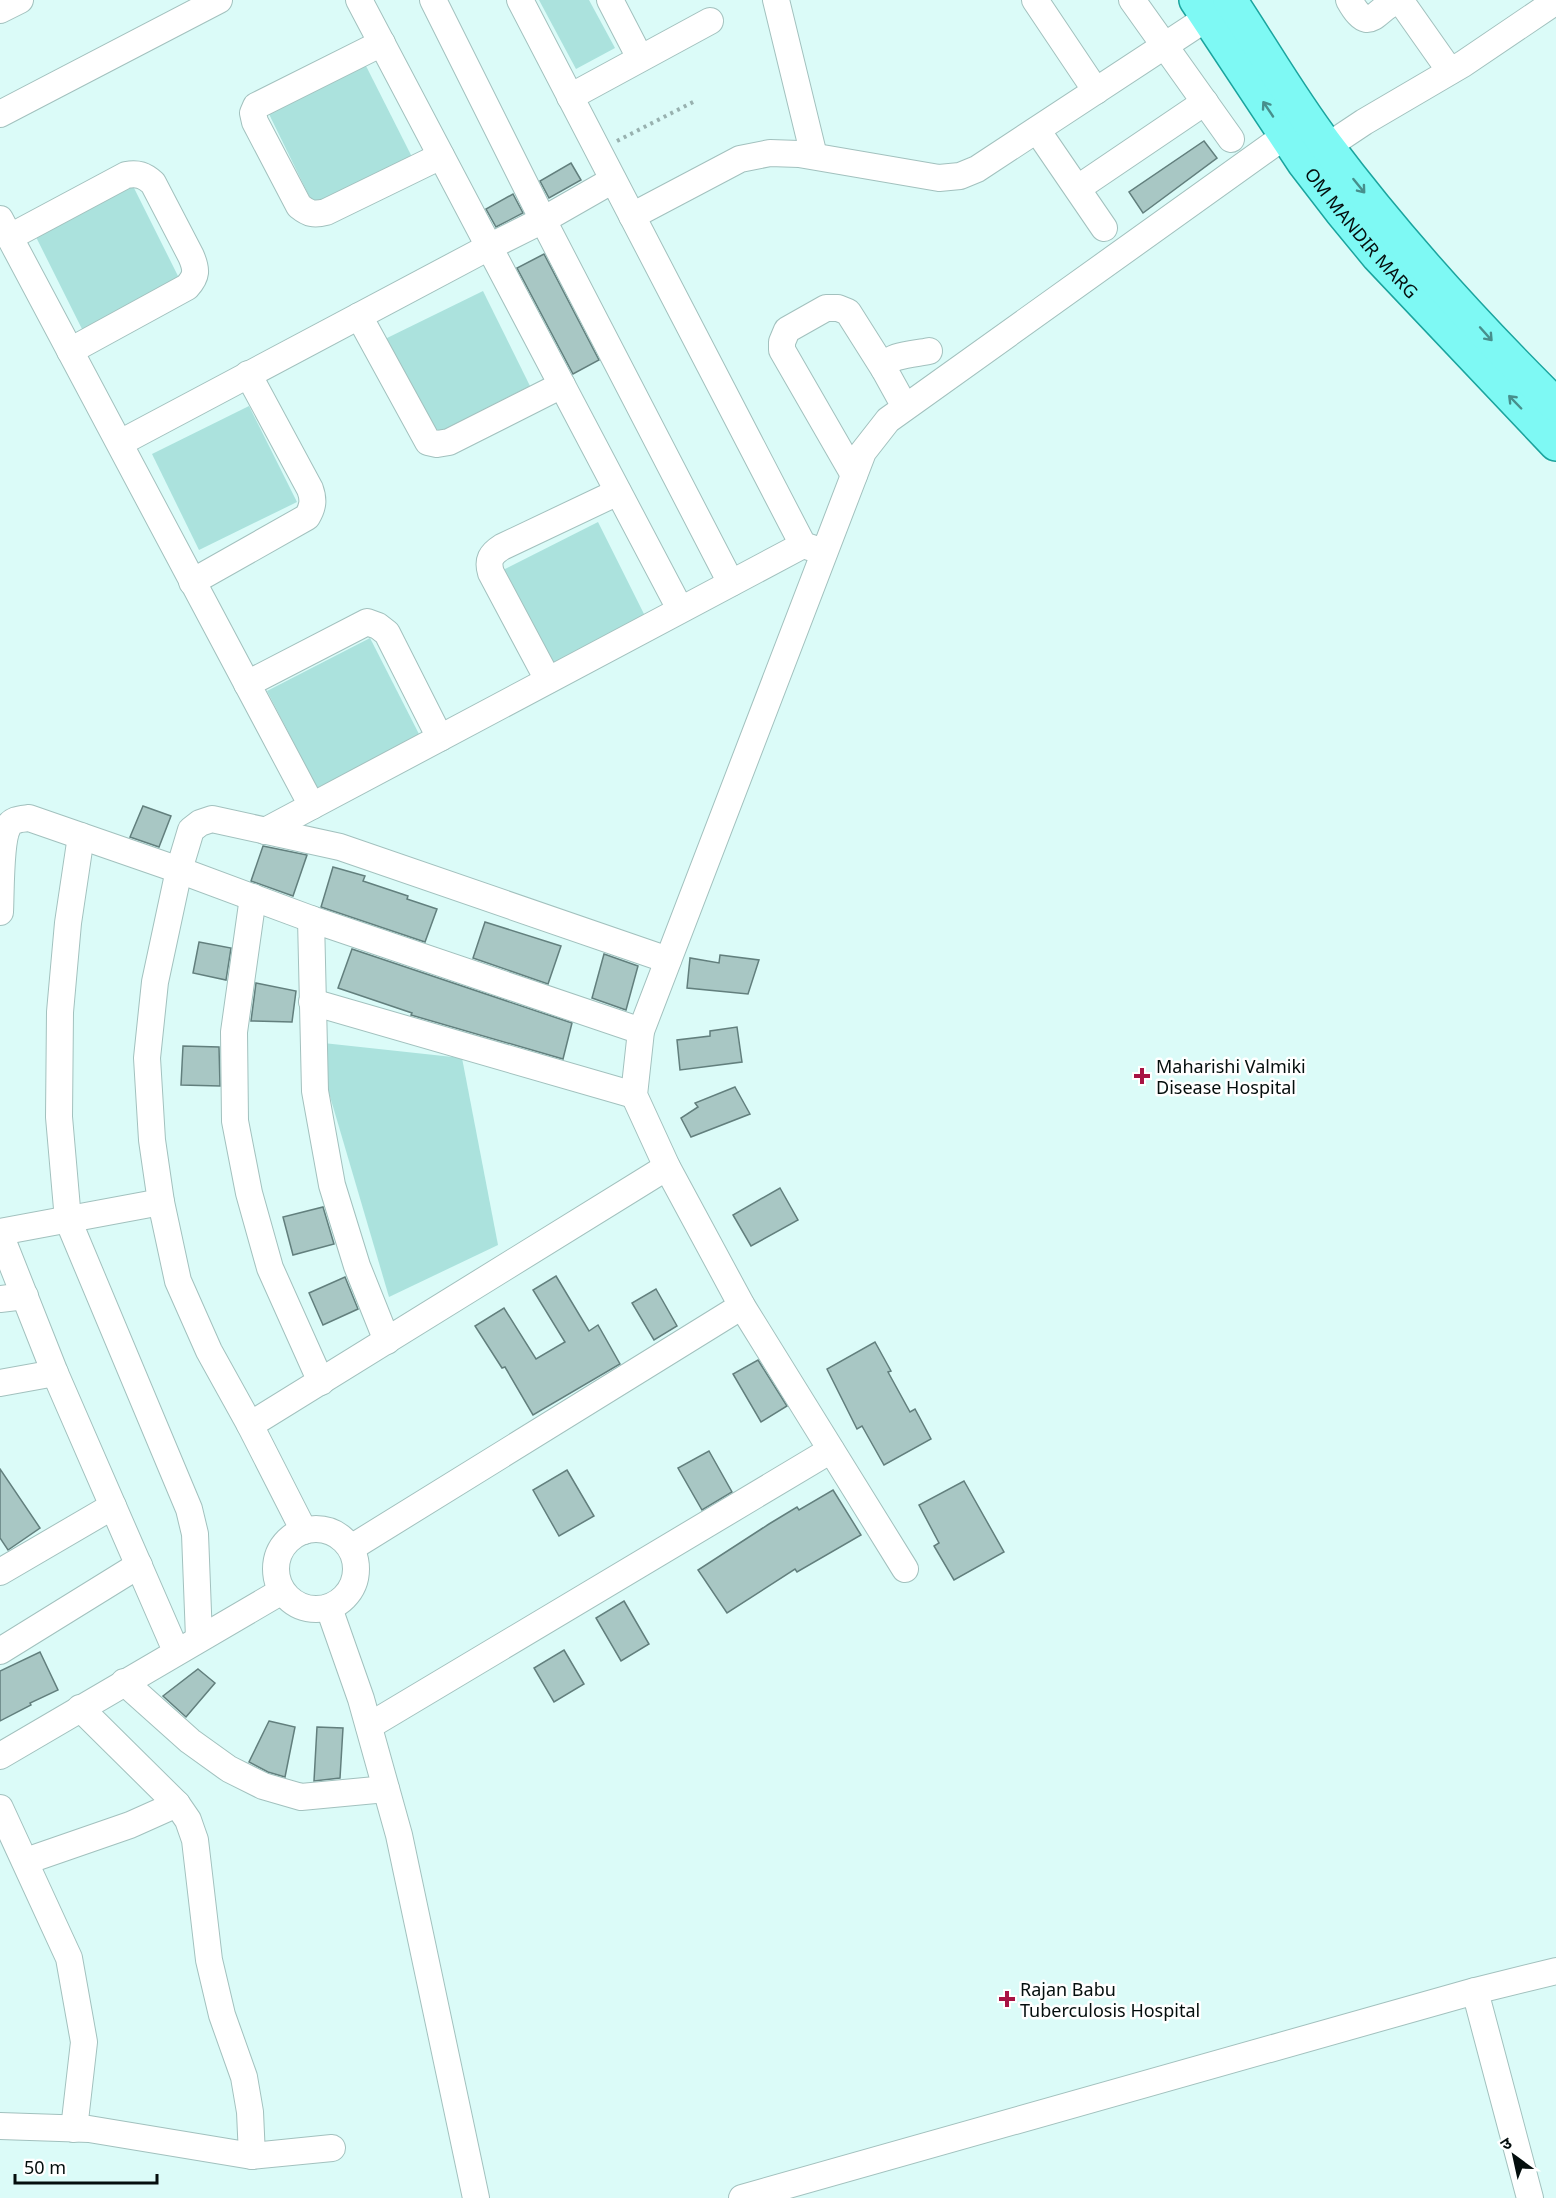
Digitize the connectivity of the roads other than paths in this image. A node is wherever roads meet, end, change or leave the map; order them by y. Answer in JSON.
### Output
{"nodes":[{"id":1,"x":20,"y":0,"type":"edge"},
{"id":2,"x":219,"y":0,"type":"edge"},
{"id":3,"x":359,"y":0,"type":"edge"},
{"id":4,"x":433,"y":0,"type":"edge"},
{"id":5,"x":520,"y":0,"type":"edge"},
{"id":6,"x":610,"y":0,"type":"edge"},
{"id":7,"x":776,"y":0,"type":"edge"},
{"id":8,"x":1035,"y":0,"type":"edge"},
{"id":9,"x":1132,"y":0,"type":"edge"},
{"id":10,"x":1349,"y":0,"type":"edge"},
{"id":11,"x":1556,"y":1,"type":"edge"},
{"id":12,"x":1216,"y":5,"type":"edge"},
{"id":13,"x":0,"y":10,"type":"edge"},
{"id":14,"x":710,"y":21,"type":"dead end"},
{"id":15,"x":381,"y":43,"type":"junction"},
{"id":16,"x":1164,"y":45,"type":"junction"},
{"id":17,"x":640,"y":58,"type":"junction"},
{"id":18,"x":1450,"y":71,"type":"junction"},
{"id":19,"x":1096,"y":91,"type":"junction"},
{"id":20,"x":570,"y":97,"type":"junction"},
{"id":21,"x":1205,"y":102,"type":"junction"},
{"id":22,"x":0,"y":114,"type":"edge"},
{"id":23,"x":1037,"y":130,"type":"junction"},
{"id":24,"x":1231,"y":139,"type":"dead end"},
{"id":25,"x":1306,"y":141,"type":"junction"},
{"id":26,"x":441,"y":156,"type":"junction"},
{"id":27,"x":814,"y":156,"type":"junction"},
{"id":28,"x":613,"y":180,"type":"junction"},
{"id":29,"x":1078,"y":188,"type":"junction"},
{"id":30,"x":632,"y":216,"type":"junction"},
{"id":31,"x":543,"y":220,"type":"junction"},
{"id":32,"x":5,"y":228,"type":"edge"},
{"id":33,"x":1104,"y":228,"type":"dead end"},
{"id":34,"x":489,"y":246,"type":"junction"},
{"id":35,"x":359,"y":316,"type":"junction"},
{"id":36,"x":70,"y":351,"type":"junction"},
{"id":37,"x":929,"y":351,"type":"dead end"},
{"id":38,"x":884,"y":369,"type":"junction"},
{"id":39,"x":248,"y":374,"type":"junction"},
{"id":40,"x":562,"y":385,"type":"junction"},
{"id":41,"x":1556,"y":405,"type":"edge"},
{"id":42,"x":905,"y":407,"type":"junction"},
{"id":43,"x":120,"y":443,"type":"junction"},
{"id":44,"x":1556,"y":444,"type":"edge"},
{"id":45,"x":854,"y":475,"type":"junction"},
{"id":46,"x":618,"y":492,"type":"junction"},
{"id":47,"x":813,"y":549,"type":"junction"},
{"id":48,"x":192,"y":582,"type":"junction"},
{"id":49,"x":731,"y":583,"type":"junction"},
{"id":50,"x":680,"y":609,"type":"junction"},
{"id":51,"x":548,"y":680,"type":"junction"},
{"id":52,"x":247,"y":684,"type":"junction"},
{"id":53,"x":440,"y":738,"type":"junction"},
{"id":54,"x":312,"y":806,"type":"junction"},
{"id":55,"x":265,"y":831,"type":"junction"},
{"id":56,"x":81,"y":836,"type":"junction"},
{"id":57,"x":179,"y":870,"type":"junction"},
{"id":58,"x":1,"y":882,"type":"edge"},
{"id":59,"x":253,"y":897,"type":"junction"},
{"id":60,"x":0,"y":912,"type":"edge"},
{"id":61,"x":311,"y":919,"type":"junction"},
{"id":62,"x":668,"y":960,"type":"junction"},
{"id":63,"x":312,"y":1002,"type":"junction"},
{"id":64,"x":641,"y":1032,"type":"junction"},
{"id":65,"x":634,"y":1095,"type":"junction"},
{"id":66,"x":667,"y":1167,"type":"junction"},
{"id":67,"x":161,"y":1202,"type":"junction"},
{"id":68,"x":68,"y":1220,"type":"junction"},
{"id":69,"x":0,"y":1233,"type":"edge"},
{"id":70,"x":12,"y":1297,"type":"edge"},
{"id":71,"x":742,"y":1306,"type":"junction"},
{"id":72,"x":387,"y":1341,"type":"junction"},
{"id":73,"x":56,"y":1373,"type":"junction"},
{"id":74,"x":321,"y":1382,"type":"junction"},
{"id":75,"x":0,"y":1383,"type":"edge"},
{"id":76,"x":250,"y":1425,"type":"junction"},
{"id":77,"x":831,"y":1450,"type":"junction"},
{"id":78,"x":113,"y":1506,"type":"junction"},
{"id":79,"x":304,"y":1531,"type":"junction"},
{"id":80,"x":351,"y":1548,"type":"junction"},
{"id":81,"x":139,"y":1565,"type":"junction"},
{"id":82,"x":905,"y":1569,"type":"dead end"},
{"id":83,"x":0,"y":1572,"type":"edge"},
{"id":84,"x":282,"y":1591,"type":"junction"},
{"id":85,"x":329,"y":1608,"type":"junction"},
{"id":86,"x":199,"y":1638,"type":"junction"},
{"id":87,"x":0,"y":1651,"type":"edge"},
{"id":88,"x":176,"y":1651,"type":"junction"},
{"id":89,"x":124,"y":1682,"type":"junction"},
{"id":90,"x":80,"y":1708,"type":"junction"},
{"id":91,"x":369,"y":1726,"type":"junction"},
{"id":92,"x":0,"y":1755,"type":"edge"},
{"id":93,"x":386,"y":1789,"type":"junction"},
{"id":94,"x":177,"y":1804,"type":"junction"},
{"id":95,"x":0,"y":1808,"type":"edge"},
{"id":96,"x":26,"y":1861,"type":"junction"},
{"id":97,"x":1556,"y":1971,"type":"edge"},
{"id":98,"x":1475,"y":1990,"type":"junction"},
{"id":99,"x":0,"y":2126,"type":"edge"},
{"id":100,"x":74,"y":2128,"type":"junction"},
{"id":101,"x":332,"y":2148,"type":"dead end"},
{"id":102,"x":252,"y":2156,"type":"junction"},
{"id":103,"x":476,"y":2198,"type":"edge"},
{"id":104,"x":742,"y":2198,"type":"edge"},
{"id":105,"x":1530,"y":2198,"type":"edge"}],
"edges":[{"from":1,"to":13,"type":"street"},
{"from":2,"to":22,"type":"street"},
{"from":3,"to":15,"type":"street"},
{"from":4,"to":31,"type":"street"},
{"from":5,"to":20,"type":"street"},
{"from":6,"to":17,"type":"street"},
{"from":7,"to":27,"type":"street"},
{"from":8,"to":19,"type":"street"},
{"from":9,"to":16,"type":"street"},
{"from":10,"to":18,"type":"street"},
{"from":11,"to":18,"type":"street"},
{"from":12,"to":16,"type":"street"},
{"from":12,"to":25,"type":"main road","name":"OM MANDIR MARG"},
{"from":14,"to":17,"type":"street"},
{"from":15,"to":26,"type":"street"},
{"from":15,"to":26,"type":"street"},
{"from":16,"to":19,"type":"street"},
{"from":16,"to":21,"type":"street"},
{"from":17,"to":20,"type":"street"},
{"from":18,"to":25,"type":"street"},
{"from":19,"to":23,"type":"street"},
{"from":20,"to":28,"type":"street"},
{"from":21,"to":24,"type":"street"},
{"from":21,"to":29,"type":"street"},
{"from":23,"to":27,"type":"street"},
{"from":23,"to":29,"type":"street"},
{"from":25,"to":41,"type":"main road","name":"OM MANDIR MARG","one_way":true},
{"from":25,"to":42,"type":"street"},
{"from":44,"to":25,"type":"main road","name":"OM MANDIR MARG","one_way":true},
{"from":26,"to":34,"type":"street"},
{"from":27,"to":30,"type":"street"},
{"from":28,"to":30,"type":"street"},
{"from":28,"to":31,"type":"street"},
{"from":29,"to":33,"type":"street"},
{"from":30,"to":47,"type":"street"},
{"from":31,"to":34,"type":"street"},
{"from":31,"to":49,"type":"street"},
{"from":32,"to":36,"type":"street"},
{"from":32,"to":36,"type":"street"},
{"from":34,"to":35,"type":"street"},
{"from":34,"to":40,"type":"street"},
{"from":35,"to":39,"type":"street"},
{"from":35,"to":40,"type":"street"},
{"from":36,"to":43,"type":"street"},
{"from":37,"to":38,"type":"street"},
{"from":38,"to":42,"type":"street"},
{"from":38,"to":45,"type":"street"},
{"from":39,"to":43,"type":"street"},
{"from":39,"to":48,"type":"street"},
{"from":40,"to":46,"type":"street"},
{"from":42,"to":45,"type":"street"},
{"from":43,"to":48,"type":"street"},
{"from":45,"to":47,"type":"street"},
{"from":46,"to":50,"type":"street"},
{"from":46,"to":51,"type":"street"},
{"from":47,"to":49,"type":"street"},
{"from":47,"to":62,"type":"street"},
{"from":48,"to":52,"type":"street"},
{"from":49,"to":50,"type":"street"},
{"from":50,"to":51,"type":"street"},
{"from":51,"to":53,"type":"street"},
{"from":52,"to":53,"type":"street"},
{"from":52,"to":54,"type":"street"},
{"from":53,"to":54,"type":"street"},
{"from":54,"to":55,"type":"street"},
{"from":55,"to":57,"type":"street"},
{"from":55,"to":62,"type":"street"},
{"from":56,"to":57,"type":"street"},
{"from":56,"to":58,"type":"street"},
{"from":56,"to":68,"type":"street"},
{"from":57,"to":59,"type":"street"},
{"from":57,"to":67,"type":"street"},
{"from":58,"to":60,"type":"street"},
{"from":59,"to":61,"type":"street"},
{"from":59,"to":74,"type":"street"},
{"from":61,"to":63,"type":"street"},
{"from":61,"to":64,"type":"street"},
{"from":62,"to":64,"type":"street"},
{"from":63,"to":65,"type":"street"},
{"from":63,"to":72,"type":"street"},
{"from":64,"to":65,"type":"street"},
{"from":65,"to":66,"type":"street"},
{"from":66,"to":71,"type":"street"},
{"from":66,"to":72,"type":"street"},
{"from":67,"to":68,"type":"street"},
{"from":67,"to":76,"type":"street"},
{"from":68,"to":69,"type":"street"},
{"from":68,"to":86,"type":"street"},
{"from":69,"to":70,"type":"street"},
{"from":70,"to":73,"type":"street"},
{"from":71,"to":77,"type":"street"},
{"from":71,"to":80,"type":"street"},
{"from":72,"to":74,"type":"street"},
{"from":73,"to":75,"type":"street"},
{"from":73,"to":78,"type":"street"},
{"from":74,"to":76,"type":"street"},
{"from":76,"to":79,"type":"street"},
{"from":77,"to":82,"type":"street"},
{"from":77,"to":91,"type":"street"},
{"from":78,"to":81,"type":"street"},
{"from":78,"to":83,"type":"street"},
{"from":79,"to":80,"type":"street"},
{"from":79,"to":84,"type":"street"},
{"from":80,"to":85,"type":"street"},
{"from":81,"to":87,"type":"street"},
{"from":81,"to":88,"type":"street"},
{"from":84,"to":85,"type":"street"},
{"from":84,"to":86,"type":"street"},
{"from":85,"to":91,"type":"street"},
{"from":86,"to":88,"type":"street"},
{"from":88,"to":89,"type":"street"},
{"from":89,"to":90,"type":"street"},
{"from":89,"to":93,"type":"street"},
{"from":90,"to":92,"type":"street"},
{"from":90,"to":94,"type":"street"},
{"from":91,"to":93,"type":"street"},
{"from":93,"to":103,"type":"street"},
{"from":94,"to":96,"type":"street"},
{"from":94,"to":102,"type":"street"},
{"from":95,"to":96,"type":"street"},
{"from":96,"to":100,"type":"street"},
{"from":97,"to":98,"type":"street"},
{"from":98,"to":104,"type":"street"},
{"from":98,"to":105,"type":"street"},
{"from":99,"to":100,"type":"street"},
{"from":100,"to":102,"type":"street"},
{"from":101,"to":102,"type":"street"}]}
